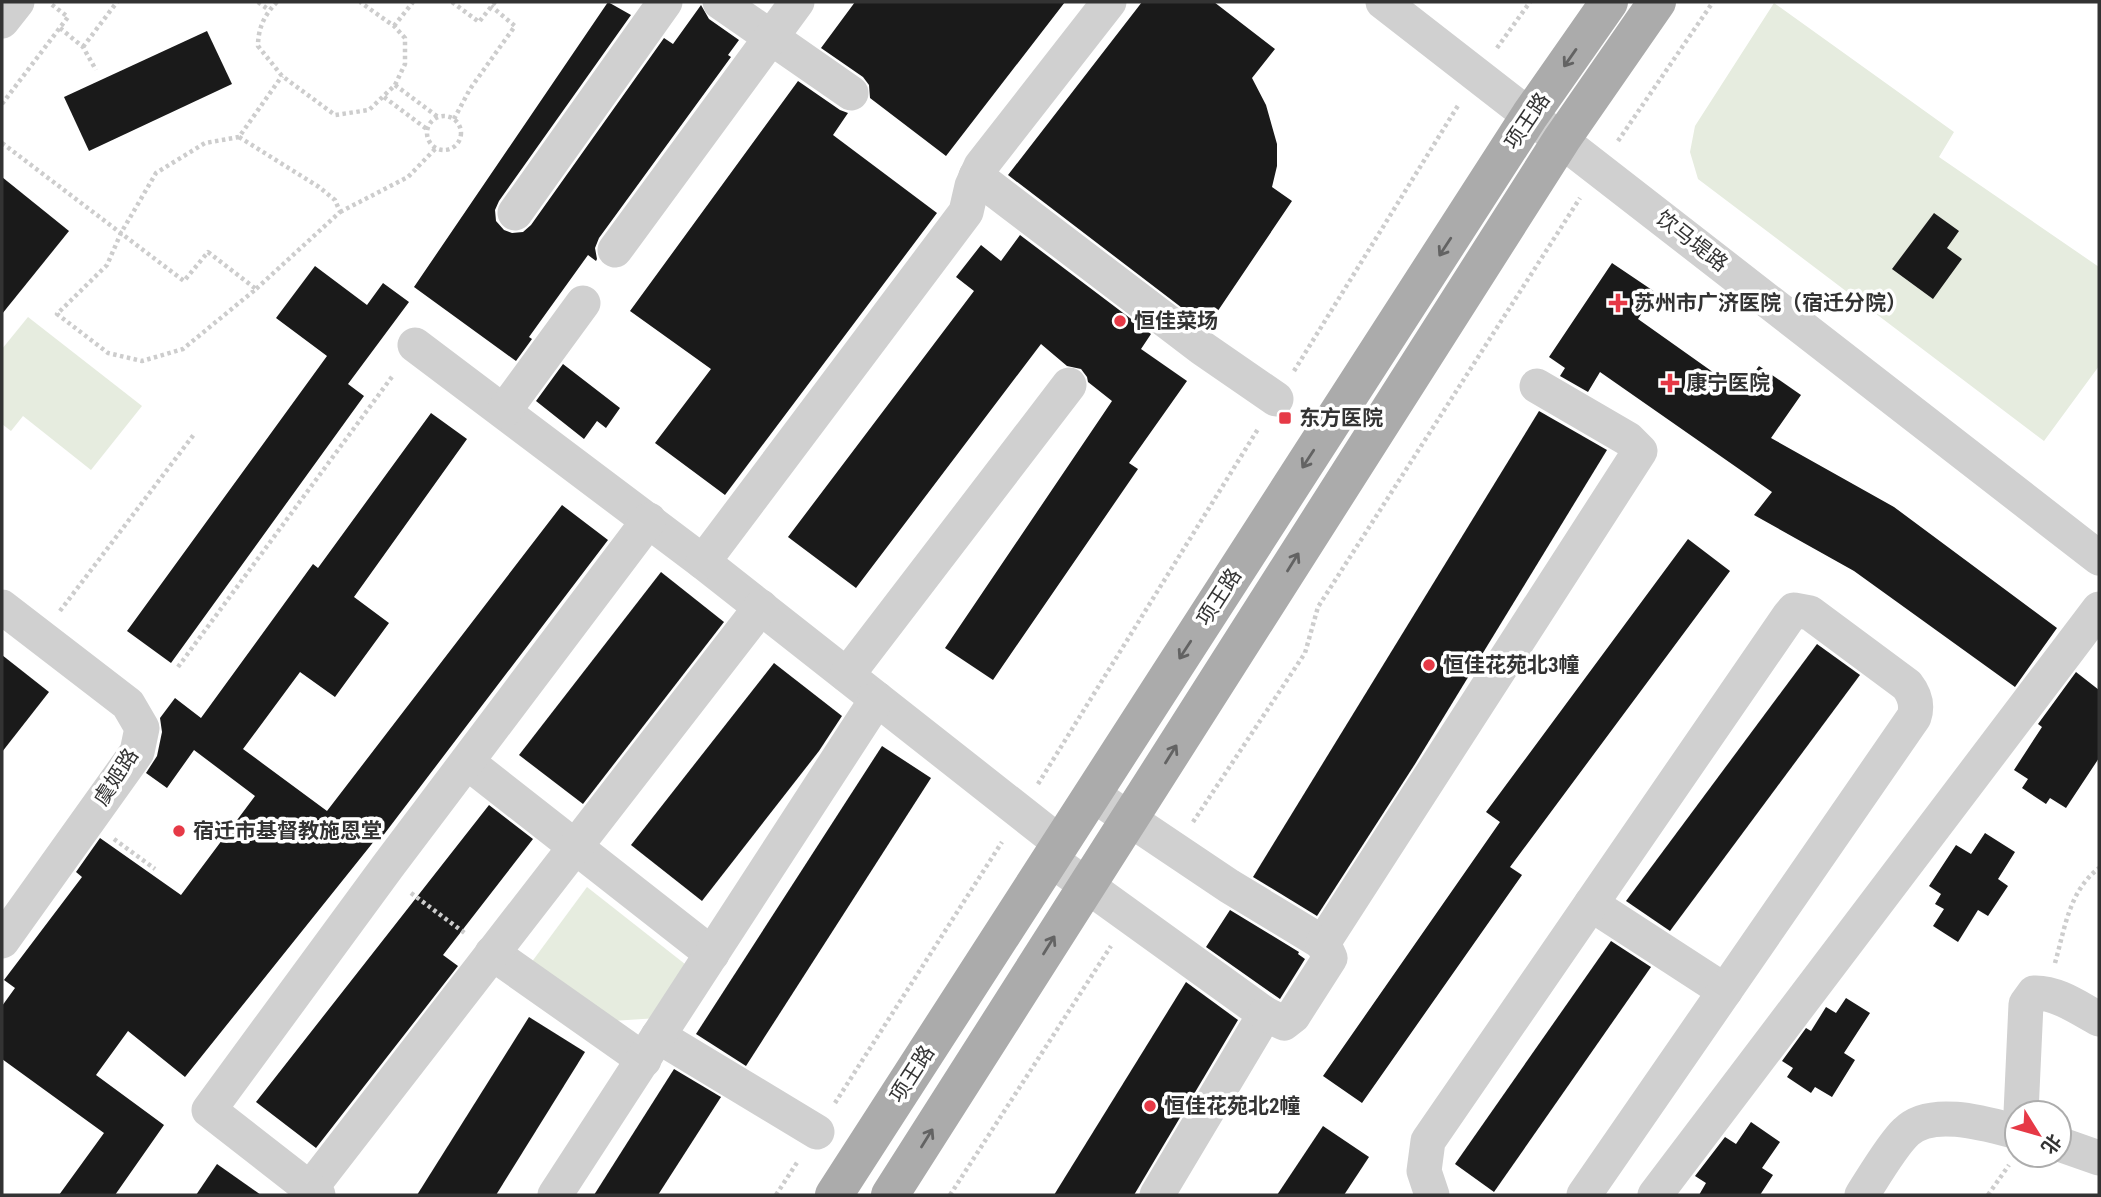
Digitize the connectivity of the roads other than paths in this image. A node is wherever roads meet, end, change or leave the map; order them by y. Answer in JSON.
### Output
{"nodes":[{"id":1,"x":17,"y":2,"type":"edge"},
{"id":2,"x":665,"y":2,"type":"edge"},
{"id":3,"x":720,"y":2,"type":"edge"},
{"id":4,"x":797,"y":2,"type":"edge"},
{"id":5,"x":1110,"y":2,"type":"edge"},
{"id":6,"x":1383,"y":2,"type":"edge"},
{"id":7,"x":1609,"y":2,"type":"edge"},
{"id":8,"x":1657,"y":2,"type":"edge"},
{"id":9,"x":2,"y":22,"type":"edge"},
{"id":10,"x":771,"y":37,"type":"junction"},
{"id":11,"x":851,"y":93,"type":"dead end"},
{"id":12,"x":1530,"y":115,"type":"junction"},
{"id":13,"x":1562,"y":139,"type":"junction"},
{"id":14,"x":976,"y":176,"type":"junction"},
{"id":15,"x":515,"y":213,"type":"dead end"},
{"id":16,"x":615,"y":250,"type":"dead end"},
{"id":17,"x":583,"y":303,"type":"dead end"},
{"id":18,"x":415,"y":345,"type":"road end"},
{"id":19,"x":1069,"y":385,"type":"dead end"},
{"id":20,"x":1537,"y":386,"type":"dead end"},
{"id":21,"x":1276,"y":399,"type":"road end"},
{"id":22,"x":504,"y":411,"type":"junction"},
{"id":23,"x":649,"y":520,"type":"junction"},
{"id":24,"x":2099,"y":558,"type":"edge"},
{"id":25,"x":703,"y":562,"type":"junction"},
{"id":26,"x":2,"y":607,"type":"edge"},
{"id":27,"x":761,"y":607,"type":"junction"},
{"id":28,"x":2099,"y":609,"type":"edge"},
{"id":29,"x":847,"y":675,"type":"junction"},
{"id":30,"x":877,"y":699,"type":"junction"},
{"id":31,"x":467,"y":762,"type":"junction"},
{"id":32,"x":1092,"y":794,"type":"junction"},
{"id":33,"x":1129,"y":819,"type":"junction"},
{"id":34,"x":575,"y":846,"type":"junction"},
{"id":35,"x":1056,"y":851,"type":"junction"},
{"id":36,"x":1086,"y":886,"type":"junction"},
{"id":37,"x":1591,"y":904,"type":"junction"},
{"id":38,"x":3,"y":937,"type":"edge"},
{"id":39,"x":1323,"y":943,"type":"junction"},
{"id":40,"x":492,"y":953,"type":"junction"},
{"id":41,"x":712,"y":954,"type":"junction"},
{"id":42,"x":1725,"y":991,"type":"junction"},
{"id":43,"x":1265,"y":1014,"type":"junction"},
{"id":44,"x":2099,"y":1019,"type":"edge"},
{"id":45,"x":651,"y":1048,"type":"junction"},
{"id":46,"x":2022,"y":1099,"type":"edge"},
{"id":47,"x":817,"y":1132,"type":"road end"},
{"id":48,"x":2003,"y":1139,"type":"edge"},
{"id":49,"x":2073,"y":1149,"type":"edge"},
{"id":50,"x":2099,"y":1158,"type":"edge"},
{"id":51,"x":314,"y":1192,"type":"edge"},
{"id":52,"x":555,"y":1195,"type":"edge"},
{"id":53,"x":834,"y":1195,"type":"edge"},
{"id":54,"x":890,"y":1195,"type":"edge"},
{"id":55,"x":1157,"y":1195,"type":"edge"},
{"id":56,"x":1432,"y":1195,"type":"edge"},
{"id":57,"x":1584,"y":1195,"type":"edge"},
{"id":58,"x":1656,"y":1195,"type":"edge"},
{"id":59,"x":1862,"y":1195,"type":"edge"}],
"edges":[{"from":1,"to":9,"type":"street"},
{"from":2,"to":15,"type":"street"},
{"from":3,"to":10,"type":"street"},
{"from":4,"to":10,"type":"street"},
{"from":5,"to":14,"type":"street"},
{"from":6,"to":12,"type":"street","name":"饮马堤路"},
{"from":7,"to":12,"type":"main road","name":"项王路","one_way":true},
{"from":8,"to":13,"type":"main road","name":"项王路"},
{"from":10,"to":11,"type":"street"},
{"from":10,"to":16,"type":"street"},
{"from":12,"to":13,"type":"street","name":"饮马堤路"},
{"from":12,"to":32,"type":"main road","name":"项王路","one_way":true},
{"from":13,"to":24,"type":"street","name":"饮马堤路"},
{"from":33,"to":13,"type":"main road","name":"项王路","one_way":true},
{"from":14,"to":21,"type":"street"},
{"from":14,"to":25,"type":"street"},
{"from":17,"to":22,"type":"street"},
{"from":18,"to":22,"type":"street"},
{"from":19,"to":29,"type":"street"},
{"from":20,"to":39,"type":"street"},
{"from":22,"to":23,"type":"street"},
{"from":23,"to":25,"type":"street"},
{"from":23,"to":31,"type":"street"},
{"from":25,"to":27,"type":"street"},
{"from":26,"to":38,"type":"street","name":"虞姬路"},
{"from":27,"to":29,"type":"street"},
{"from":27,"to":34,"type":"street"},
{"from":28,"to":58,"type":"street"},
{"from":29,"to":30,"type":"street"},
{"from":30,"to":35,"type":"street"},
{"from":30,"to":41,"type":"street"},
{"from":31,"to":34,"type":"street"},
{"from":31,"to":51,"type":"street"},
{"from":32,"to":33,"type":"street"},
{"from":32,"to":35,"type":"main road","name":"项王路"},
{"from":33,"to":36,"type":"main road","name":"项王路"},
{"from":33,"to":39,"type":"street"},
{"from":34,"to":40,"type":"street"},
{"from":34,"to":41,"type":"street"},
{"from":35,"to":36,"type":"street"},
{"from":35,"to":53,"type":"main road","name":"项王路"},
{"from":36,"to":43,"type":"street"},
{"from":54,"to":36,"type":"main road","name":"项王路","one_way":true},
{"from":37,"to":42,"type":"street"},
{"from":37,"to":42,"type":"street"},
{"from":37,"to":56,"type":"street"},
{"from":39,"to":43,"type":"street"},
{"from":40,"to":45,"type":"street"},
{"from":40,"to":51,"type":"street"},
{"from":41,"to":45,"type":"street"},
{"from":42,"to":57,"type":"street"},
{"from":43,"to":55,"type":"street"},
{"from":44,"to":46,"type":"street"},
{"from":45,"to":47,"type":"street"},
{"from":45,"to":52,"type":"street"},
{"from":48,"to":59,"type":"street"},
{"from":49,"to":50,"type":"street"}]}
